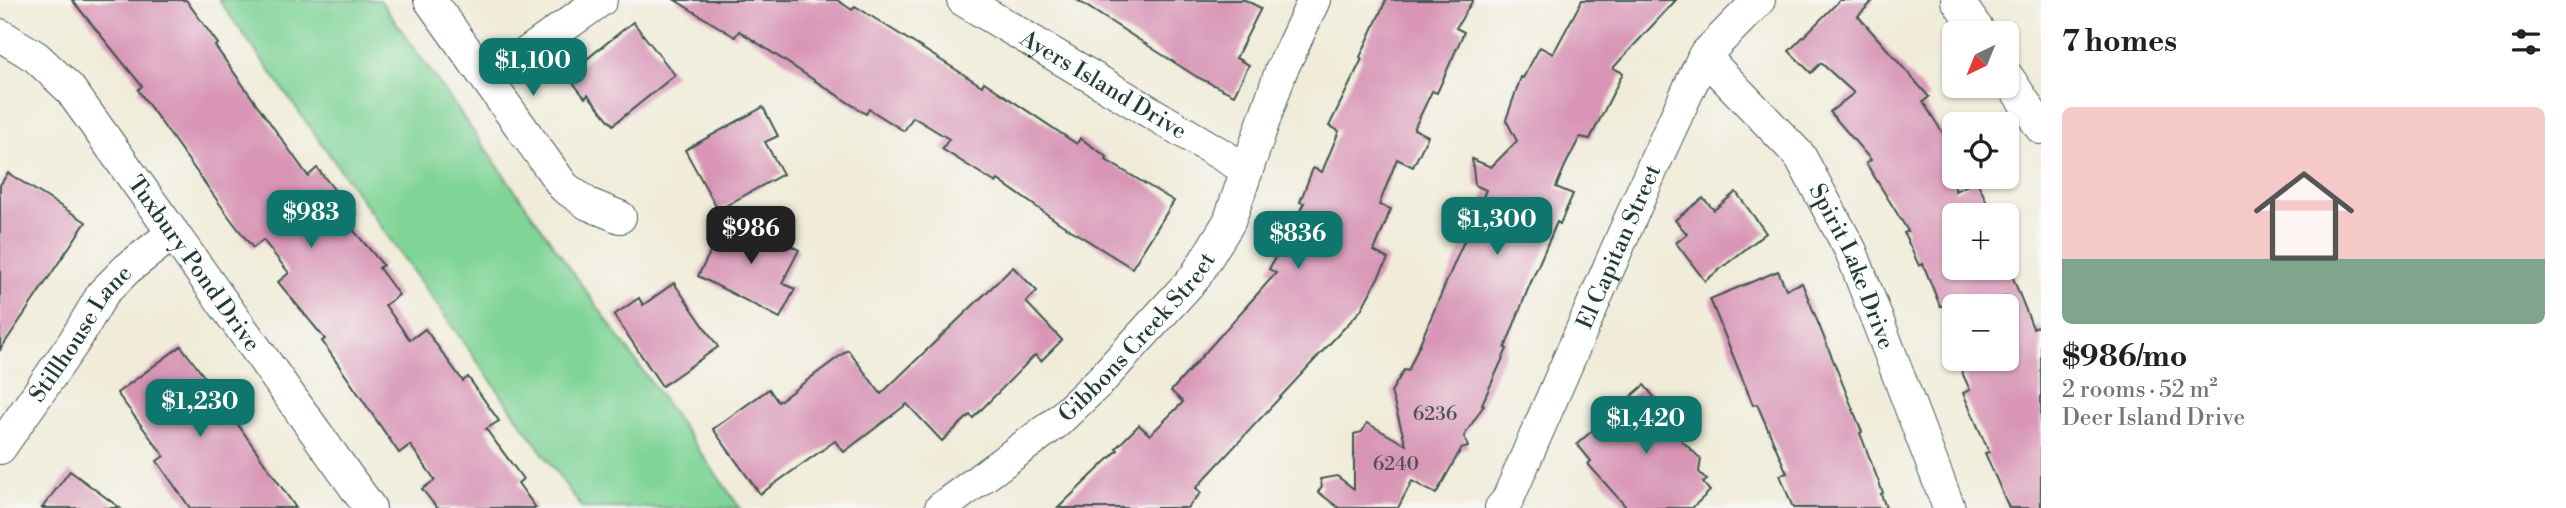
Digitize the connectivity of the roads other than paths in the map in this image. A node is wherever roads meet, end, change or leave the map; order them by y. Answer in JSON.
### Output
{"nodes":[{"id":1,"x":430,"y":0,"type":"edge"},
{"id":2,"x":601,"y":0,"type":"edge"},
{"id":3,"x":963,"y":0,"type":"edge"},
{"id":4,"x":1314,"y":0,"type":"edge"},
{"id":5,"x":1759,"y":0,"type":"edge"},
{"id":6,"x":1957,"y":0,"type":"edge"},
{"id":7,"x":1972,"y":21,"type":"edge"},
{"id":8,"x":0,"y":34,"type":"edge"},
{"id":9,"x":1704,"y":56,"type":"junction"},
{"id":10,"x":489,"y":80,"type":"junction"},
{"id":11,"x":2020,"y":96,"type":"edge"},
{"id":12,"x":2041,"y":128,"type":"edge"},
{"id":13,"x":1247,"y":170,"type":"junction"},
{"id":14,"x":620,"y":217,"type":"dead end"},
{"id":15,"x":173,"y":233,"type":"junction"},
{"id":16,"x":0,"y":448,"type":"edge"},
{"id":17,"x":1509,"y":506,"type":"edge"},
{"id":18,"x":370,"y":508,"type":"edge"},
{"id":19,"x":941,"y":508,"type":"edge"},
{"id":20,"x":1949,"y":508,"type":"edge"}],
"edges":[{"from":1,"to":10,"type":"street"},
{"from":2,"to":10,"type":"street"},
{"from":3,"to":13,"type":"street","name":"Ayers Island Drive"},
{"from":4,"to":13,"type":"street","name":"Gibbons Creek Street"},
{"from":5,"to":9,"type":"street","name":"El Capitan Street"},
{"from":6,"to":7,"type":"street"},
{"from":8,"to":15,"type":"street","name":"Tuxbury Pond Drive"},
{"from":9,"to":17,"type":"street","name":"El Capitan Street"},
{"from":9,"to":20,"type":"street","name":"Spirit Lake Drive"},
{"from":10,"to":14,"type":"street"},
{"from":11,"to":12,"type":"street"},
{"from":13,"to":19,"type":"street","name":"Gibbons Creek Street"},
{"from":15,"to":16,"type":"street","name":"Stillhouse Lane"},
{"from":15,"to":18,"type":"street","name":"Tuxbury Pond Drive"}]}
